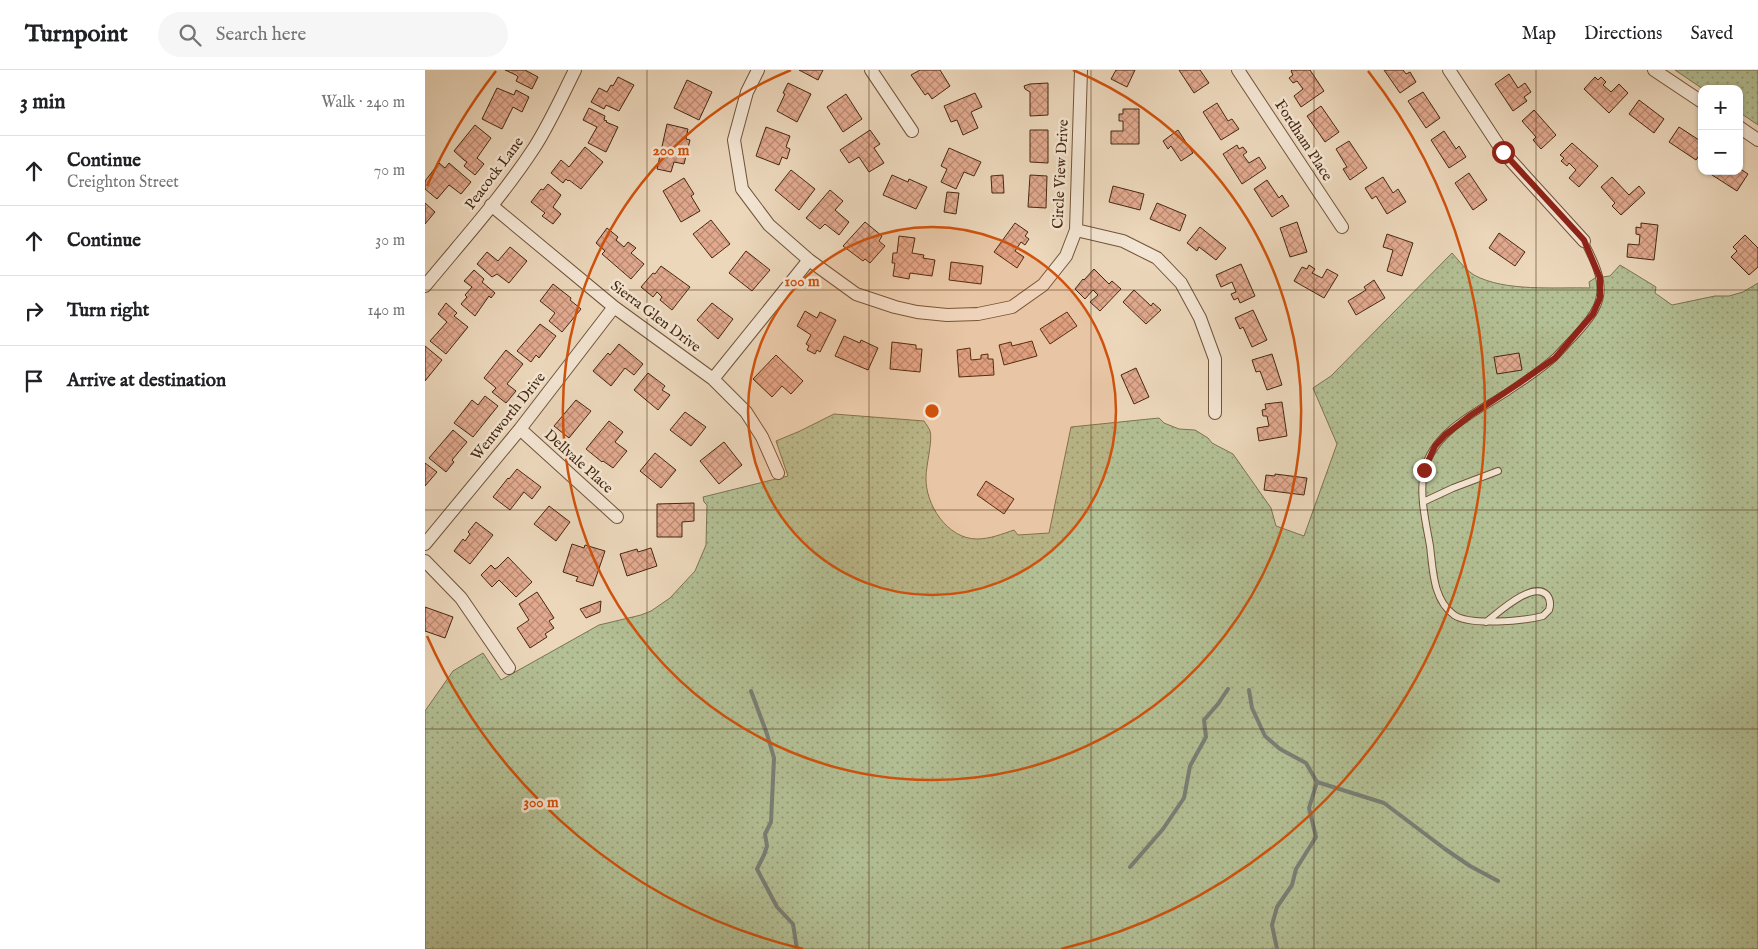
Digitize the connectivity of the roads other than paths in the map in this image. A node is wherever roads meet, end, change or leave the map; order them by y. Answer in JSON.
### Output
{"nodes":[{"id":1,"x":575,"y":70,"type":"edge"},
{"id":2,"x":758,"y":70,"type":"edge"},
{"id":3,"x":871,"y":70,"type":"edge"},
{"id":4,"x":1081,"y":70,"type":"edge"},
{"id":5,"x":1238,"y":70,"type":"edge"},
{"id":6,"x":1449,"y":70,"type":"edge"},
{"id":7,"x":1654,"y":70,"type":"edge"},
{"id":8,"x":1698,"y":99,"type":"edge"},
{"id":9,"x":1743,"y":130,"type":"edge"},
{"id":10,"x":913,"y":131,"type":"dead end"},
{"id":11,"x":1758,"y":140,"type":"edge"},
{"id":12,"x":491,"y":206,"type":"junction"},
{"id":13,"x":1341,"y":227,"type":"dead end"},
{"id":14,"x":1075,"y":230,"type":"junction"},
{"id":15,"x":1584,"y":240,"type":"joint"},
{"id":16,"x":809,"y":260,"type":"junction"},
{"id":17,"x":425,"y":286,"type":"edge"},
{"id":18,"x":614,"y":307,"type":"junction"},
{"id":19,"x":713,"y":379,"type":"junction"},
{"id":20,"x":1215,"y":413,"type":"dead end"},
{"id":21,"x":520,"y":429,"type":"junction"},
{"id":22,"x":1498,"y":471,"type":"dead end"},
{"id":23,"x":778,"y":473,"type":"dead end"},
{"id":24,"x":1423,"y":502,"type":"junction"},
{"id":25,"x":617,"y":517,"type":"dead end"},
{"id":26,"x":425,"y":544,"type":"edge"},
{"id":27,"x":425,"y":561,"type":"edge"},
{"id":28,"x":1486,"y":622,"type":"junction"},
{"id":29,"x":509,"y":668,"type":"dead end"}],
"edges":[{"from":1,"to":12,"type":"street","name":"Peacock Lane"},
{"from":2,"to":16,"type":"street","name":"Circle View Drive"},
{"from":3,"to":10,"type":"street"},
{"from":4,"to":14,"type":"street","name":"Circle View Drive"},
{"from":5,"to":13,"type":"street","name":"Fordham Place"},
{"from":6,"to":15,"type":"street"},
{"from":7,"to":8,"type":"street"},
{"from":9,"to":11,"type":"street"},
{"from":12,"to":17,"type":"street","name":"Peacock Lane"},
{"from":12,"to":18,"type":"street","name":"Sierra Glen Drive"},
{"from":14,"to":16,"type":"street","name":"Circle View Drive"},
{"from":14,"to":20,"type":"street"},
{"from":15,"to":24,"type":"lane"},
{"from":16,"to":19,"type":"street"},
{"from":18,"to":19,"type":"street","name":"Sierra Glen Drive"},
{"from":18,"to":21,"type":"street","name":"Wentworth Drive"},
{"from":19,"to":23,"type":"street","name":"Sierra Glen Drive"},
{"from":21,"to":25,"type":"street","name":"Dellvale Place"},
{"from":21,"to":26,"type":"street","name":"Wentworth Drive"},
{"from":22,"to":24,"type":"lane"},
{"from":24,"to":28,"type":"lane"},
{"from":27,"to":29,"type":"street"},
{"from":28,"to":28,"type":"lane"}]}
